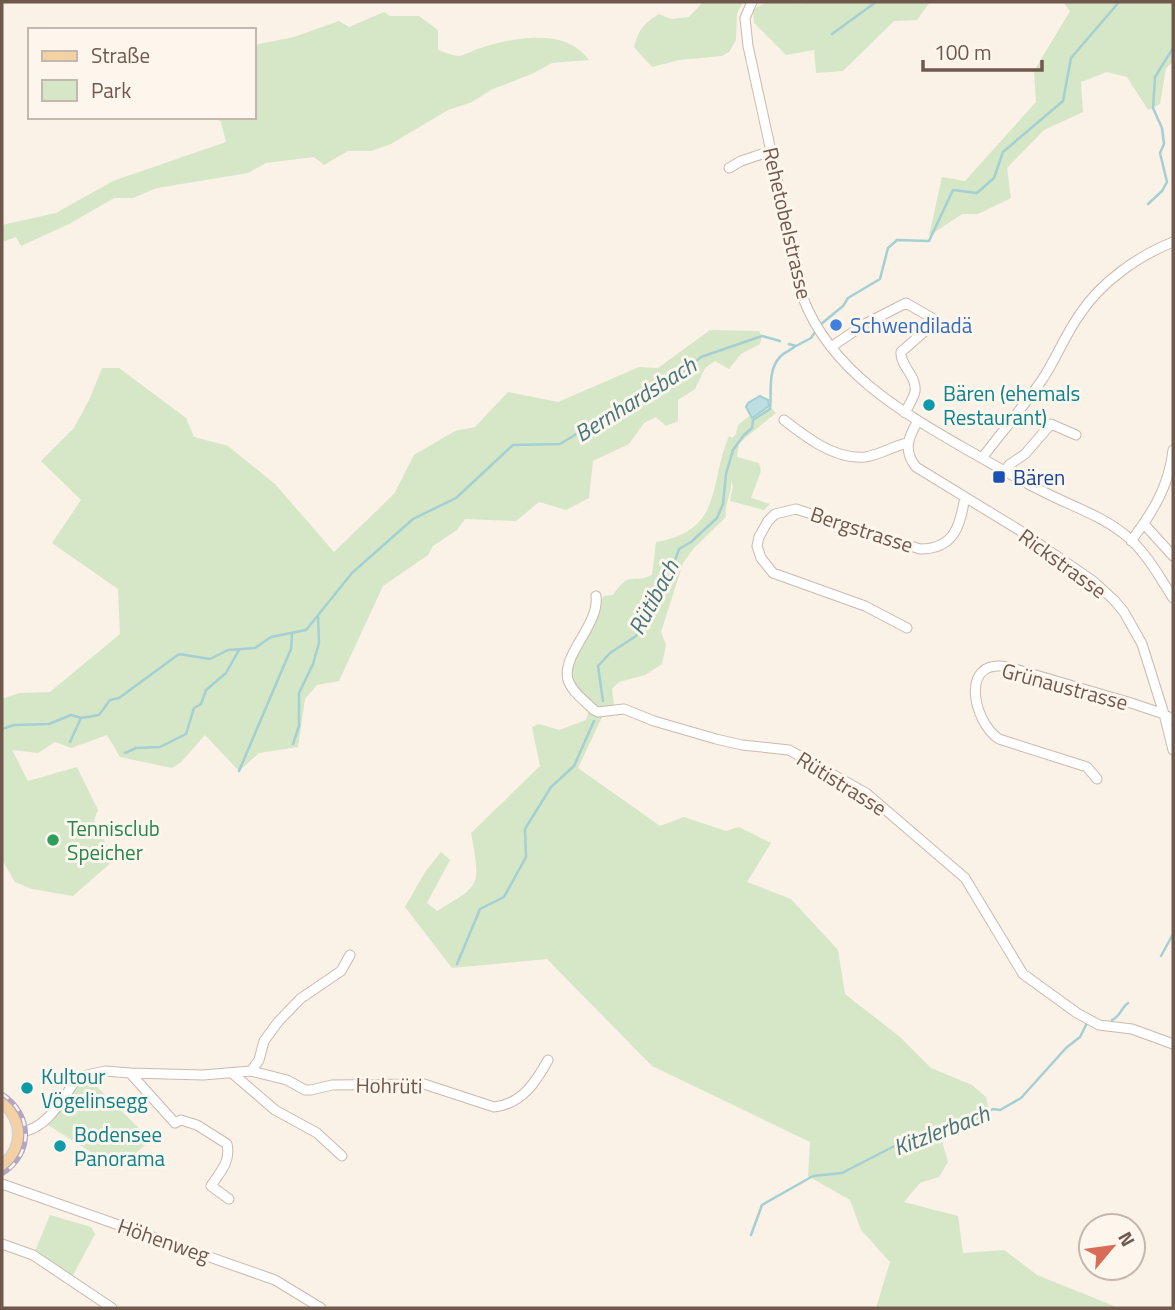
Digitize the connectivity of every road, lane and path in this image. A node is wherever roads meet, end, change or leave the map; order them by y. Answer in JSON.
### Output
{"nodes":[{"id":1,"x":752,"y":2,"type":"edge"},
{"id":2,"x":771,"y":151,"type":"junction"},
{"id":3,"x":729,"y":168,"type":"dead end"},
{"id":4,"x":1173,"y":242,"type":"edge"},
{"id":5,"x":831,"y":347,"type":"junction"},
{"id":6,"x":905,"y":412,"type":"junction"},
{"id":7,"x":784,"y":420,"type":"dead end"},
{"id":8,"x":918,"y":421,"type":"junction"},
{"id":9,"x":1076,"y":435,"type":"dead end"},
{"id":10,"x":907,"y":443,"type":"junction"},
{"id":11,"x":1173,"y":450,"type":"edge"},
{"id":12,"x":982,"y":458,"type":"junction"},
{"id":13,"x":1005,"y":471,"type":"junction"},
{"id":14,"x":965,"y":497,"type":"junction"},
{"id":15,"x":1144,"y":524,"type":"junction"},
{"id":16,"x":1132,"y":541,"type":"junction"},
{"id":17,"x":1173,"y":556,"type":"edge"},
{"id":18,"x":596,"y":596,"type":"dead end"},
{"id":19,"x":1173,"y":597,"type":"edge"},
{"id":20,"x":907,"y":628,"type":"dead end"},
{"id":21,"x":1164,"y":714,"type":"junction"},
{"id":22,"x":1173,"y":720,"type":"edge"},
{"id":23,"x":1173,"y":750,"type":"edge"},
{"id":24,"x":1097,"y":779,"type":"dead end"},
{"id":25,"x":350,"y":955,"type":"dead end"},
{"id":26,"x":1173,"y":1044,"type":"edge"},
{"id":27,"x":548,"y":1060,"type":"dead end"},
{"id":28,"x":251,"y":1071,"type":"junction"},
{"id":29,"x":130,"y":1073,"type":"junction"},
{"id":30,"x":232,"y":1073,"type":"junction"},
{"id":31,"x":2,"y":1102,"type":"edge"},
{"id":32,"x":19,"y":1132,"type":"junction"},
{"id":33,"x":342,"y":1156,"type":"dead end"},
{"id":34,"x":2,"y":1166,"type":"edge"},
{"id":35,"x":2,"y":1184,"type":"edge"},
{"id":36,"x":229,"y":1199,"type":"dead end"},
{"id":37,"x":2,"y":1244,"type":"edge"},
{"id":38,"x":112,"y":1308,"type":"edge"},
{"id":39,"x":321,"y":1308,"type":"edge"}],
"edges":[{"from":1,"to":2,"type":"street","name":"Rehetobelstrasse"},
{"from":2,"to":3,"type":"street"},
{"from":2,"to":5,"type":"street","name":"Rehetobelstrasse"},
{"from":4,"to":12,"type":"street"},
{"from":5,"to":6,"type":"street","name":"Rehetobelstrasse"},
{"from":5,"to":6,"type":"street"},
{"from":6,"to":8,"type":"street","name":"Rehetobelstrasse"},
{"from":7,"to":10,"type":"street"},
{"from":8,"to":10,"type":"street"},
{"from":8,"to":12,"type":"street","name":"Rehetobelstrasse"},
{"from":9,"to":13,"type":"street"},
{"from":10,"to":14,"type":"street","name":"Rickstrasse"},
{"from":11,"to":15,"type":"street"},
{"from":12,"to":13,"type":"street","name":"Rehetobelstrasse"},
{"from":13,"to":16,"type":"street","name":"Rehetobelstrasse"},
{"from":14,"to":20,"type":"street","name":"Bergstrasse"},
{"from":14,"to":21,"type":"street","name":"Rickstrasse"},
{"from":15,"to":16,"type":"street"},
{"from":15,"to":17,"type":"street"},
{"from":16,"to":19,"type":"street","name":"Rehetobelstrasse"},
{"from":18,"to":26,"type":"street","name":"Rütistrasse"},
{"from":21,"to":22,"type":"street"},
{"from":21,"to":23,"type":"street","name":"Rickstrasse"},
{"from":21,"to":24,"type":"street","name":"Grünaustrasse"},
{"from":25,"to":28,"type":"street"},
{"from":27,"to":28,"type":"street","name":"Hohrüti"},
{"from":28,"to":30,"type":"street","name":"Hohrüti"},
{"from":29,"to":30,"type":"street","name":"Hohrüti"},
{"from":29,"to":32,"type":"street","name":"Hohrüti"},
{"from":29,"to":36,"type":"street"},
{"from":30,"to":33,"type":"street"},
{"from":31,"to":32,"type":"main road"},
{"from":32,"to":34,"type":"main road"},
{"from":35,"to":39,"type":"street","name":"Höhenweg"},
{"from":37,"to":38,"type":"street"}]}
